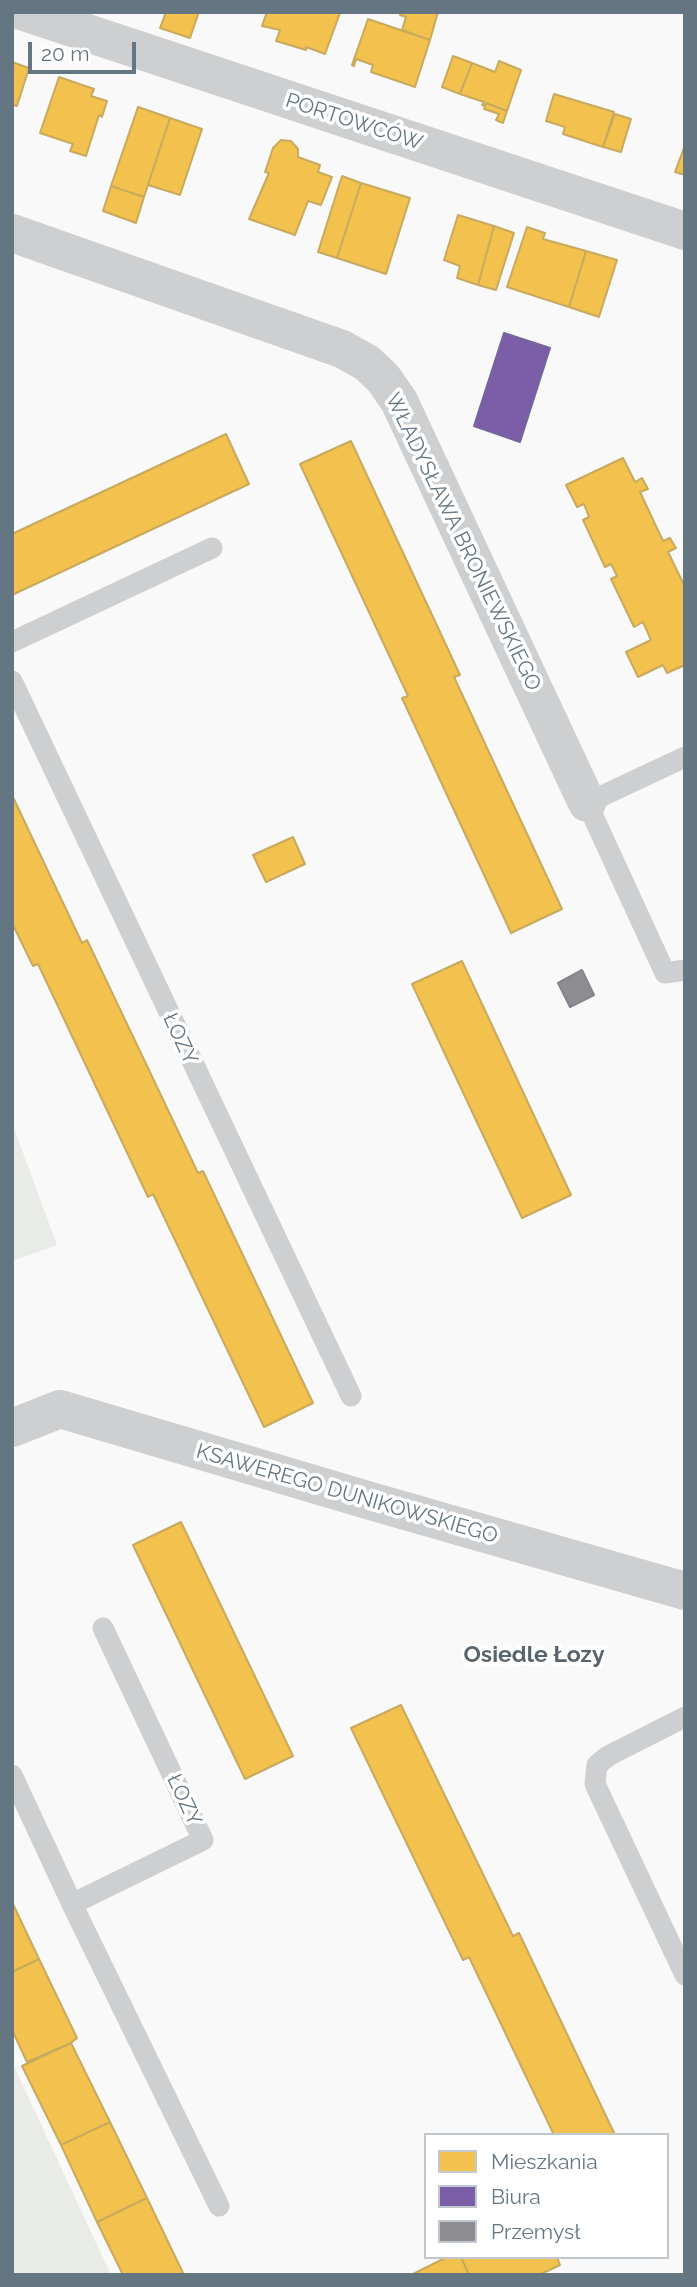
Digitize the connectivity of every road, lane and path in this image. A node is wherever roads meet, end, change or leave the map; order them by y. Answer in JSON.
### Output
{"nodes":[{"id":1,"x":24,"y":12,"type":"edge"},
{"id":2,"x":685,"y":231,"type":"edge"},
{"id":3,"x":12,"y":233,"type":"edge"},
{"id":4,"x":212,"y":548,"type":"dead end"},
{"id":5,"x":12,"y":642,"type":"edge"},
{"id":6,"x":12,"y":681,"type":"edge"},
{"id":7,"x":685,"y":757,"type":"edge"},
{"id":8,"x":587,"y":803,"type":"junction"},
{"id":9,"x":685,"y":971,"type":"edge"},
{"id":10,"x":351,"y":1396,"type":"dead end"},
{"id":11,"x":12,"y":1428,"type":"edge"},
{"id":12,"x":685,"y":1591,"type":"edge"},
{"id":13,"x":103,"y":1628,"type":"dead end"},
{"id":14,"x":685,"y":1717,"type":"edge"},
{"id":15,"x":12,"y":1775,"type":"edge"},
{"id":16,"x":72,"y":1904,"type":"junction"},
{"id":17,"x":685,"y":1975,"type":"edge"},
{"id":18,"x":219,"y":2206,"type":"dead end"}],
"edges":[{"from":1,"to":2,"type":"street","name":"PORTOWCÓW"},
{"from":3,"to":8,"type":"street","name":"WŁADYSŁAWA BRONIEWSKIEGO"},
{"from":4,"to":5,"type":"lane"},
{"from":6,"to":10,"type":"lane","name":"ŁOZY"},
{"from":7,"to":8,"type":"lane"},
{"from":8,"to":9,"type":"lane","name":"WŁADYSŁAWA BRONIEWSKIEGO"},
{"from":11,"to":12,"type":"street","name":"KSAWEREGO DUNIKOWSKIEGO"},
{"from":13,"to":16,"type":"lane","name":"ŁOZY"},
{"from":14,"to":17,"type":"lane"},
{"from":15,"to":16,"type":"lane"},
{"from":16,"to":18,"type":"lane"}]}
